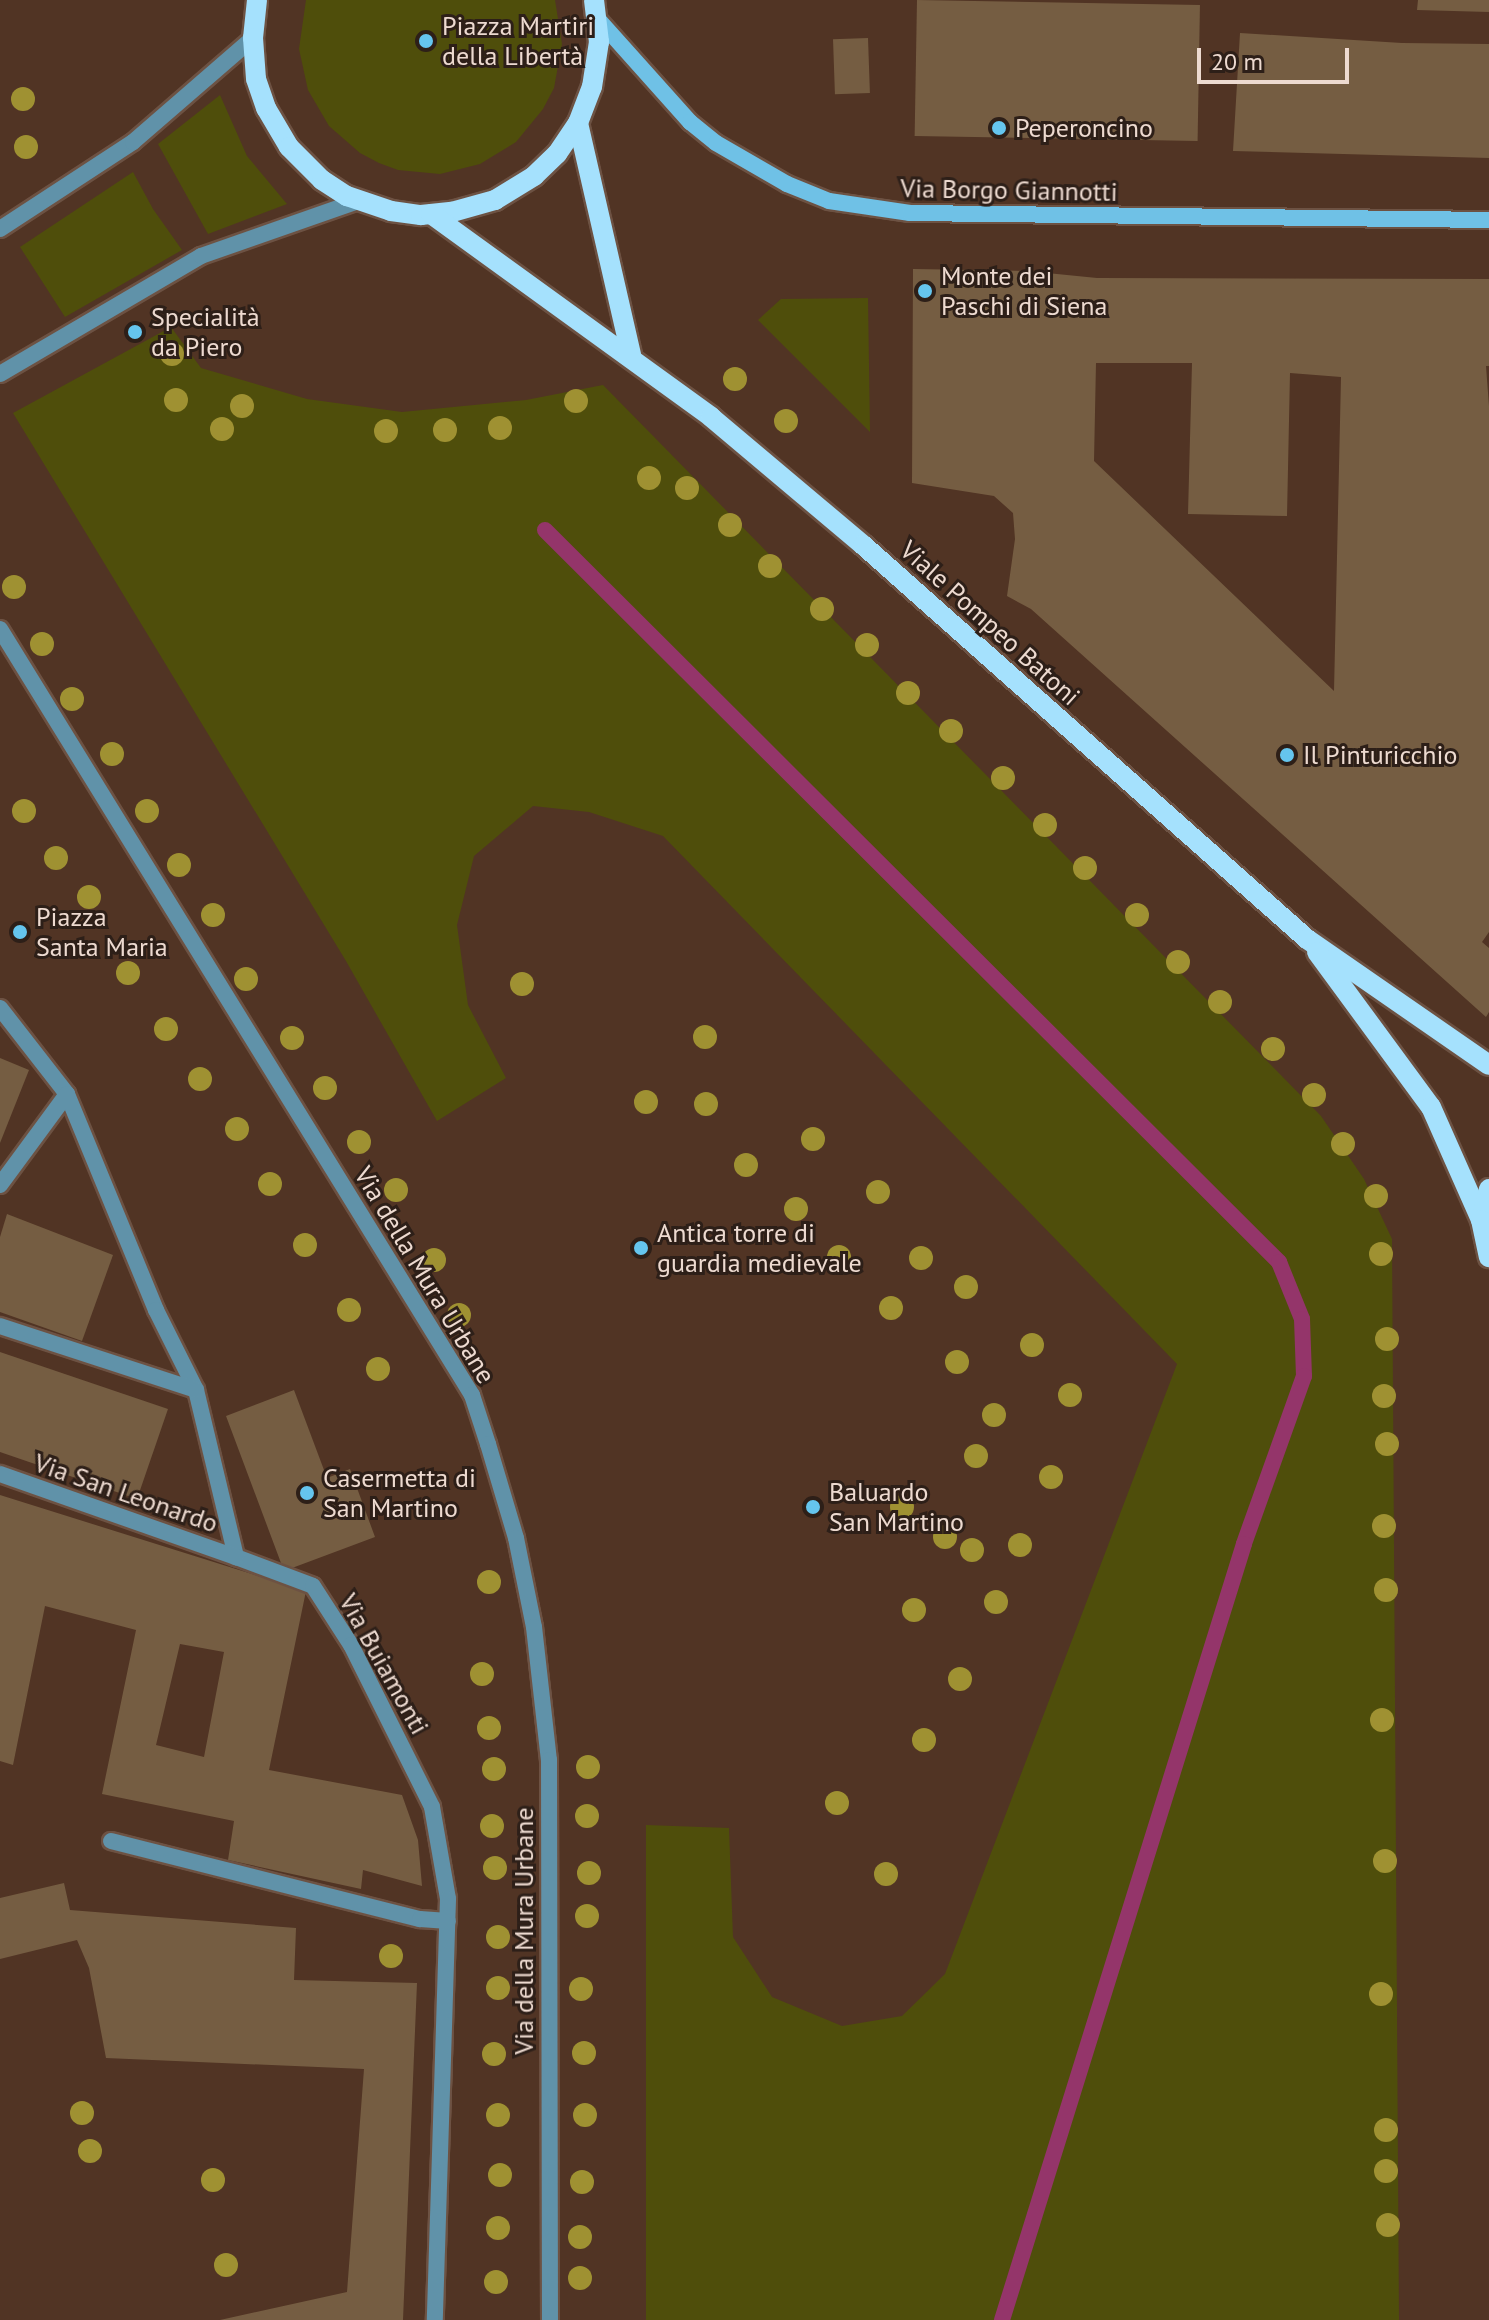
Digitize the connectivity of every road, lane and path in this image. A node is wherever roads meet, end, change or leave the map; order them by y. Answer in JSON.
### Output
{"nodes":[{"id":1,"x":257,"y":0,"type":"edge"},
{"id":2,"x":595,"y":9,"type":"edge"},
{"id":3,"x":253,"y":38,"type":"junction"},
{"id":4,"x":578,"y":123,"type":"junction"},
{"id":5,"x":358,"y":201,"type":"junction"},
{"id":6,"x":431,"y":214,"type":"junction"},
{"id":7,"x":1489,"y":220,"type":"edge"},
{"id":8,"x":0,"y":229,"type":"edge"},
{"id":9,"x":631,"y":355,"type":"junction"},
{"id":10,"x":0,"y":374,"type":"edge"},
{"id":11,"x":0,"y":629,"type":"edge"},
{"id":12,"x":1307,"y":939,"type":"junction"},
{"id":13,"x":0,"y":1008,"type":"edge"},
{"id":14,"x":1489,"y":1065,"type":"edge"},
{"id":15,"x":67,"y":1094,"type":"junction"},
{"id":16,"x":0,"y":1185,"type":"edge"},
{"id":17,"x":1489,"y":1189,"type":"edge"},
{"id":18,"x":1481,"y":1220,"type":"junction"},
{"id":19,"x":1489,"y":1257,"type":"edge"},
{"id":20,"x":0,"y":1326,"type":"edge"},
{"id":21,"x":196,"y":1390,"type":"junction"},
{"id":22,"x":0,"y":1474,"type":"edge"},
{"id":23,"x":236,"y":1557,"type":"junction"},
{"id":24,"x":111,"y":1841,"type":"dead end"},
{"id":25,"x":448,"y":1921,"type":"junction"},
{"id":26,"x":435,"y":2320,"type":"edge"},
{"id":27,"x":550,"y":2320,"type":"edge"}],
"edges":[{"from":1,"to":3,"type":"main road"},
{"from":2,"to":4,"type":"main road"},
{"from":2,"to":7,"type":"street","name":"Via Borgo Giannotti"},
{"from":3,"to":5,"type":"main road"},
{"from":3,"to":8,"type":"street"},
{"from":4,"to":6,"type":"main road"},
{"from":4,"to":9,"type":"main road"},
{"from":5,"to":6,"type":"main road"},
{"from":5,"to":10,"type":"street"},
{"from":6,"to":9,"type":"main road","name":"Viale Pompeo Batoni"},
{"from":9,"to":12,"type":"main road","name":"Viale Pompeo Batoni"},
{"from":11,"to":27,"type":"street","name":"Via della Mura Urbane"},
{"from":12,"to":14,"type":"main road","name":"Viale Pompeo Batoni"},
{"from":12,"to":18,"type":"main road","name":"Viale Pompeo Batoni"},
{"from":13,"to":15,"type":"street"},
{"from":15,"to":16,"type":"street"},
{"from":15,"to":21,"type":"street"},
{"from":17,"to":18,"type":"main road"},
{"from":18,"to":19,"type":"main road","name":"Viale Pompeo Batoni"},
{"from":20,"to":21,"type":"street"},
{"from":21,"to":23,"type":"street"},
{"from":22,"to":23,"type":"street","name":"Via San Leonardo"},
{"from":23,"to":25,"type":"street","name":"Via Buiamonti"},
{"from":24,"to":25,"type":"street"},
{"from":25,"to":26,"type":"street","name":"Via Buiamonti"}]}
